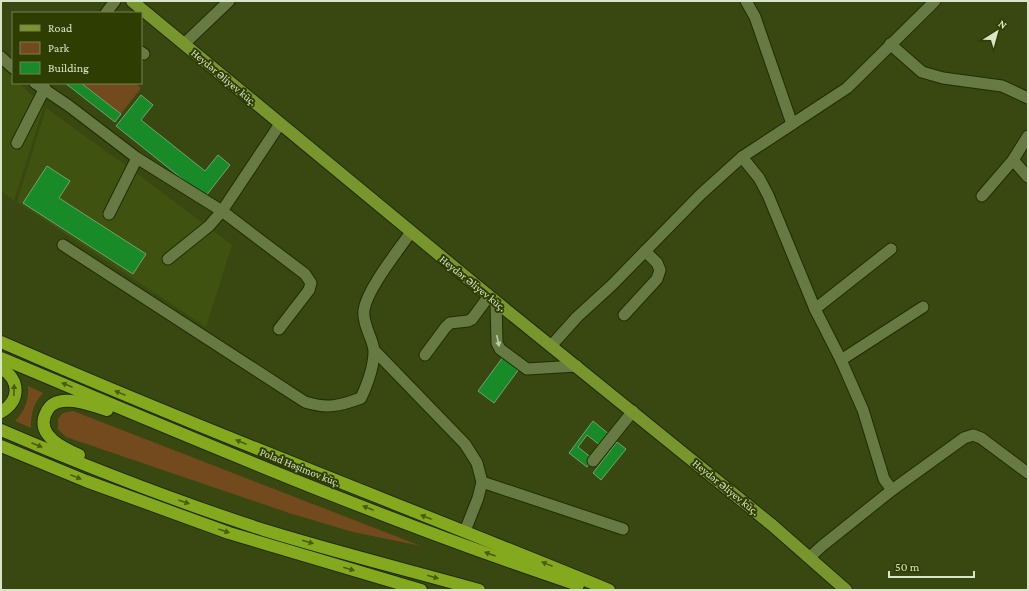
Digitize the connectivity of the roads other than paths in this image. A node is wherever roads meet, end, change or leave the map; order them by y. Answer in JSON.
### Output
{"nodes":[{"id":1,"x":115,"y":1,"type":"edge"},
{"id":2,"x":132,"y":1,"type":"edge"},
{"id":3,"x":229,"y":1,"type":"edge"},
{"id":4,"x":746,"y":1,"type":"edge"},
{"id":5,"x":935,"y":1,"type":"edge"},
{"id":6,"x":107,"y":12,"type":"edge"},
{"id":7,"x":184,"y":44,"type":"junction"},
{"id":8,"x":890,"y":44,"type":"junction"},
{"id":9,"x":1,"y":57,"type":"edge"},
{"id":10,"x":12,"y":67,"type":"edge"},
{"id":11,"x":40,"y":86,"type":"edge"},
{"id":12,"x":1028,"y":98,"type":"edge"},
{"id":13,"x":280,"y":124,"type":"junction"},
{"id":14,"x":792,"y":124,"type":"junction"},
{"id":15,"x":1028,"y":136,"type":"edge"},
{"id":16,"x":17,"y":143,"type":"dead end"},
{"id":17,"x":742,"y":157,"type":"junction"},
{"id":18,"x":137,"y":158,"type":"junction"},
{"id":19,"x":1013,"y":160,"type":"junction"},
{"id":20,"x":1028,"y":178,"type":"edge"},
{"id":21,"x":982,"y":196,"type":"dead end"},
{"id":22,"x":222,"y":211,"type":"junction"},
{"id":23,"x":109,"y":214,"type":"dead end"},
{"id":24,"x":411,"y":232,"type":"junction"},
{"id":25,"x":63,"y":245,"type":"dead end"},
{"id":26,"x":891,"y":249,"type":"dead end"},
{"id":27,"x":645,"y":251,"type":"junction"},
{"id":28,"x":168,"y":259,"type":"dead end"},
{"id":29,"x":493,"y":299,"type":"junction"},
{"id":30,"x":923,"y":307,"type":"dead end"},
{"id":31,"x":815,"y":309,"type":"junction"},
{"id":32,"x":624,"y":315,"type":"dead end"},
{"id":33,"x":279,"y":329,"type":"dead end"},
{"id":34,"x":1,"y":342,"type":"edge"},
{"id":35,"x":551,"y":346,"type":"junction"},
{"id":36,"x":375,"y":351,"type":"junction"},
{"id":37,"x":425,"y":355,"type":"dead end"},
{"id":38,"x":1,"y":358,"type":"edge"},
{"id":39,"x":841,"y":360,"type":"junction"},
{"id":40,"x":577,"y":366,"type":"junction"},
{"id":41,"x":1,"y":368,"type":"edge"},
{"id":42,"x":633,"y":411,"type":"junction"},
{"id":43,"x":1,"y":412,"type":"edge"},
{"id":44,"x":1,"y":430,"type":"edge"},
{"id":45,"x":190,"y":437,"type":"junction"},
{"id":46,"x":1,"y":446,"type":"edge"},
{"id":47,"x":593,"y":461,"type":"dead end"},
{"id":48,"x":1026,"y":469,"type":"edge"},
{"id":49,"x":482,"y":482,"type":"junction"},
{"id":50,"x":892,"y":490,"type":"junction"},
{"id":51,"x":160,"y":493,"type":"junction"},
{"id":52,"x":623,"y":529,"type":"dead end"},
{"id":53,"x":465,"y":531,"type":"junction"},
{"id":54,"x":814,"y":560,"type":"junction"},
{"id":55,"x":830,"y":576,"type":"junction"},
{"id":56,"x":421,"y":590,"type":"edge"},
{"id":57,"x":479,"y":590,"type":"edge"},
{"id":58,"x":593,"y":590,"type":"edge"},
{"id":59,"x":609,"y":590,"type":"edge"},
{"id":60,"x":835,"y":590,"type":"edge"},
{"id":61,"x":846,"y":590,"type":"edge"},
{"id":62,"x":852,"y":590,"type":"edge"}],
"edges":[{"from":1,"to":6,"type":"street"},
{"from":2,"to":7,"type":"main road","name":"Heydər Əliyev küç."},
{"from":3,"to":7,"type":"street"},
{"from":4,"to":14,"type":"street"},
{"from":5,"to":8,"type":"street"},
{"from":7,"to":13,"type":"main road","name":"Heydər Əliyev küç."},
{"from":8,"to":12,"type":"street"},
{"from":8,"to":14,"type":"street"},
{"from":9,"to":10,"type":"street"},
{"from":11,"to":16,"type":"street"},
{"from":11,"to":18,"type":"street"},
{"from":13,"to":22,"type":"street"},
{"from":13,"to":24,"type":"main road","name":"Heydər Əliyev küç."},
{"from":14,"to":17,"type":"street"},
{"from":15,"to":19,"type":"street"},
{"from":17,"to":27,"type":"street"},
{"from":17,"to":31,"type":"street"},
{"from":18,"to":22,"type":"street"},
{"from":18,"to":23,"type":"street"},
{"from":19,"to":20,"type":"street"},
{"from":19,"to":21,"type":"street"},
{"from":22,"to":28,"type":"street"},
{"from":22,"to":33,"type":"street"},
{"from":24,"to":29,"type":"main road","name":"Heydər Əliyev küç."},
{"from":24,"to":36,"type":"street"},
{"from":25,"to":36,"type":"street"},
{"from":26,"to":31,"type":"street"},
{"from":27,"to":32,"type":"street"},
{"from":27,"to":35,"type":"street"},
{"from":29,"to":35,"type":"main road","name":"Heydər Əliyev küç."},
{"from":29,"to":37,"type":"street"},
{"from":29,"to":40,"type":"street","one_way":true},
{"from":30,"to":39,"type":"street"},
{"from":31,"to":39,"type":"street"},
{"from":53,"to":34,"type":"highway","one_way":true},
{"from":35,"to":40,"type":"main road","name":"Heydər Əliyev küç."},
{"from":36,"to":49,"type":"street"},
{"from":45,"to":38,"type":"highway","name":"Polad Həşimov küç.","one_way":true},
{"from":39,"to":50,"type":"street"},
{"from":40,"to":42,"type":"main road","name":"Heydər Əliyev küç."},
{"from":43,"to":41,"type":"highway","one_way":true},
{"from":42,"to":47,"type":"street"},
{"from":42,"to":54,"type":"main road","name":"Heydər Əliyev küç."},
{"from":44,"to":51,"type":"highway","one_way":true},
{"from":45,"to":51,"type":"highway"},
{"from":58,"to":45,"type":"highway","name":"Polad Həşimov küç.","one_way":true},
{"from":46,"to":56,"type":"highway","one_way":true},
{"from":48,"to":50,"type":"street"},
{"from":49,"to":52,"type":"street"},
{"from":49,"to":53,"type":"street"},
{"from":50,"to":54,"type":"street"},
{"from":51,"to":57,"type":"highway","one_way":true},
{"from":59,"to":53,"type":"highway","one_way":true},
{"from":54,"to":55,"type":"main road"},
{"from":54,"to":62,"type":"main road"},
{"from":55,"to":60,"type":"main road"},
{"from":55,"to":61,"type":"main road"}]}
